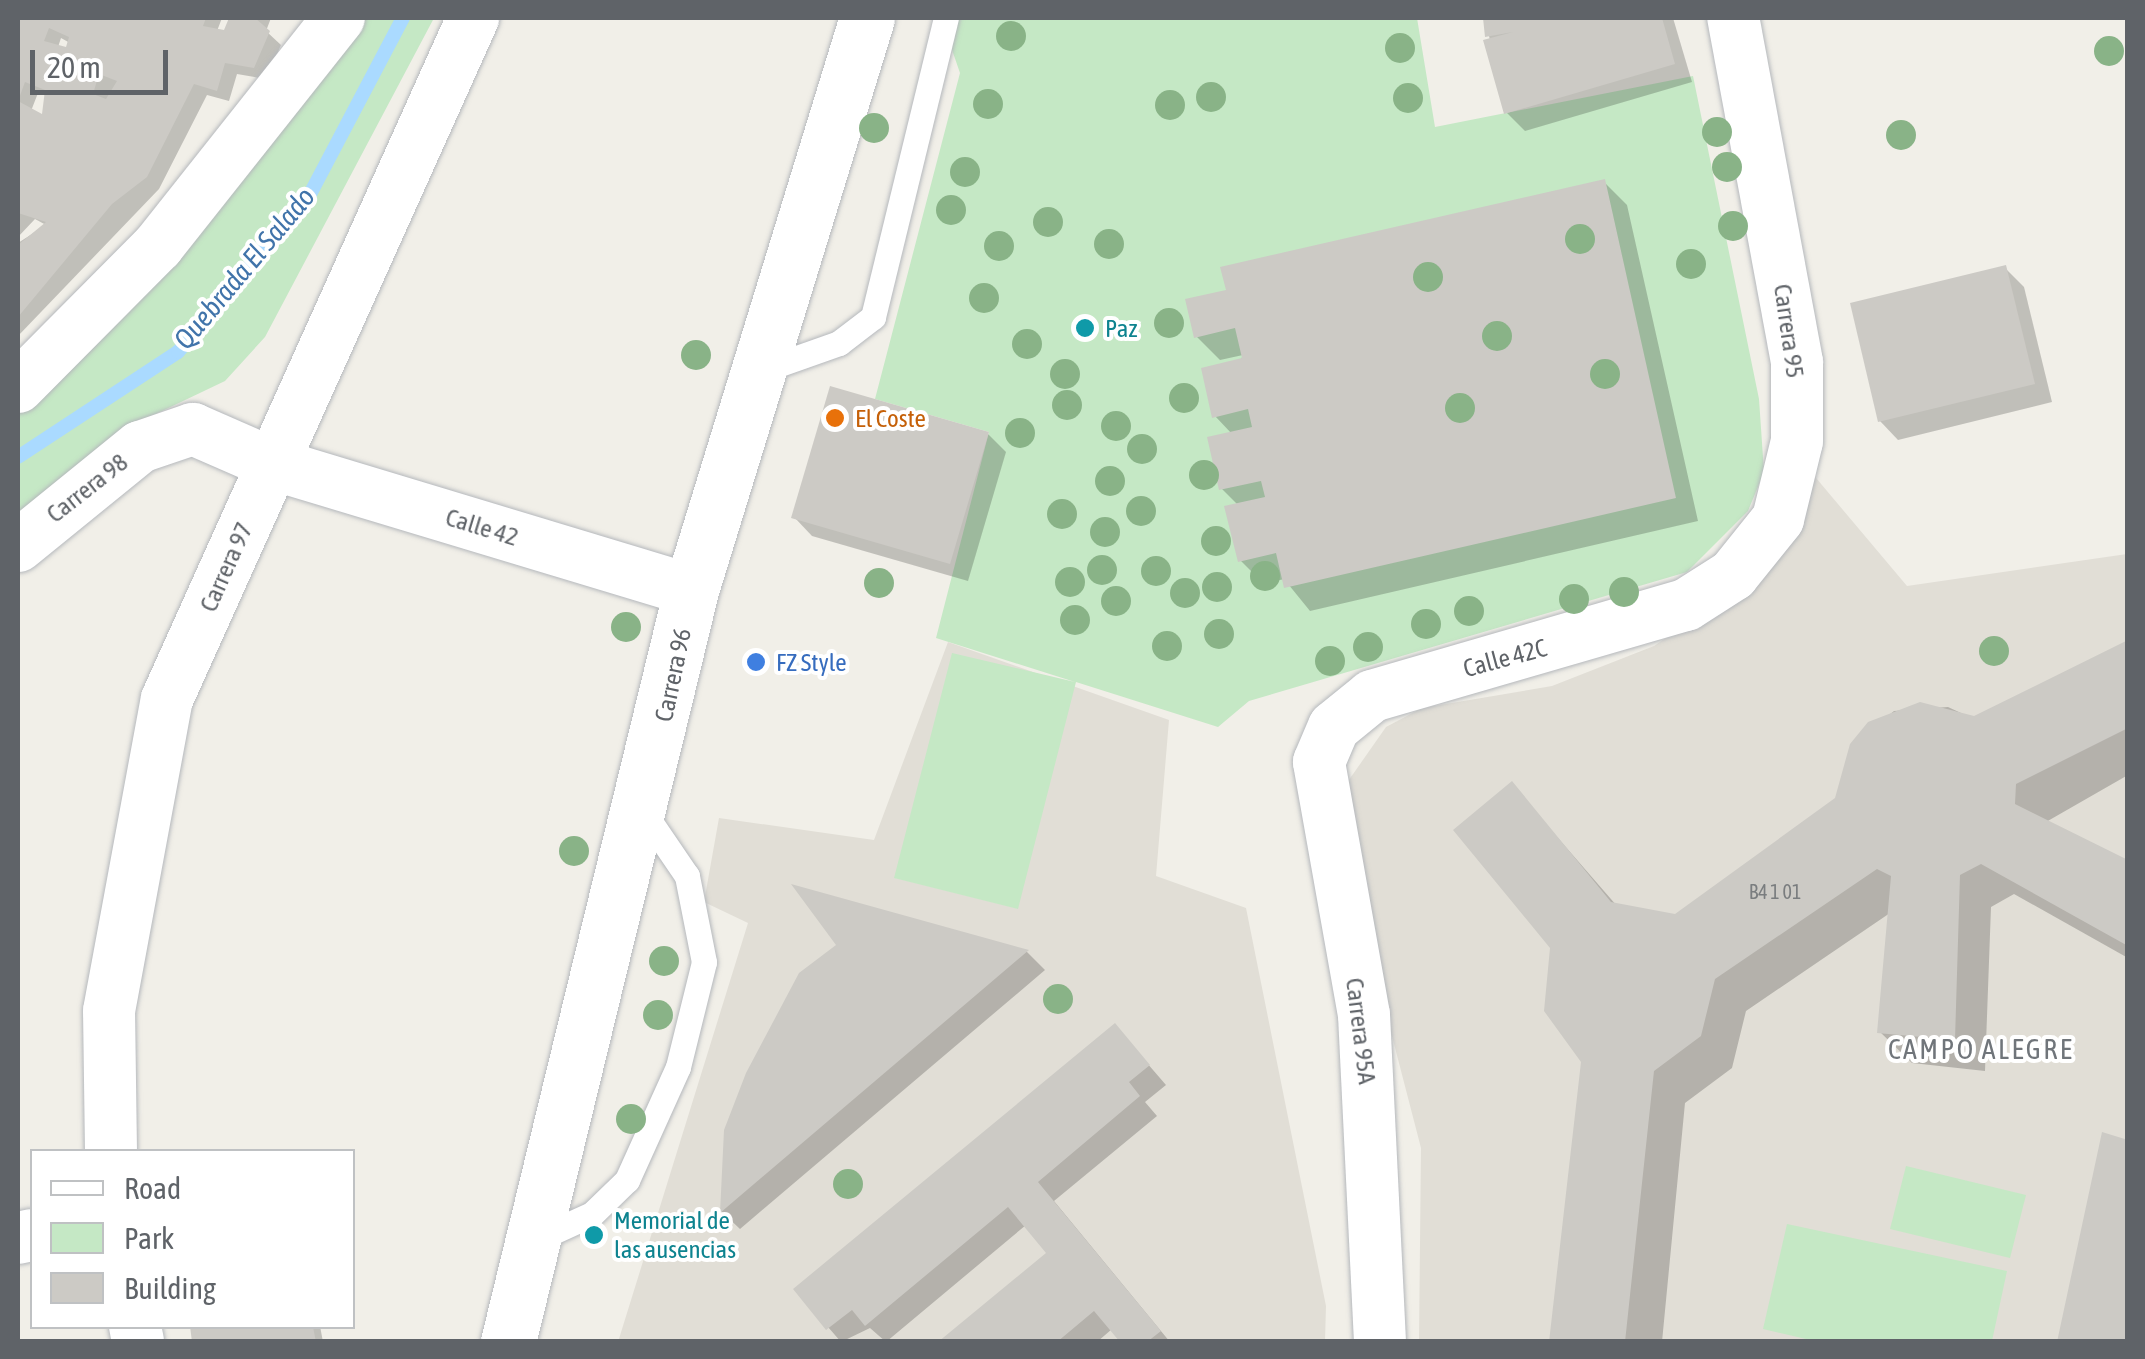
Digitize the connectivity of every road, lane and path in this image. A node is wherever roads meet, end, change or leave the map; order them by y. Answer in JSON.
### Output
{"nodes":[{"id":1,"x":339,"y":18,"type":"edge"},
{"id":2,"x":473,"y":18,"type":"edge"},
{"id":3,"x":867,"y":18,"type":"edge"},
{"id":4,"x":946,"y":18,"type":"edge"},
{"id":5,"x":1733,"y":18,"type":"edge"},
{"id":6,"x":752,"y":374,"type":"junction"},
{"id":7,"x":18,"y":387,"type":"edge"},
{"id":8,"x":273,"y":464,"type":"junction"},
{"id":9,"x":18,"y":546,"type":"edge"},
{"id":10,"x":691,"y":590,"type":"junction"},
{"id":11,"x":1686,"y":605,"type":"joint"},
{"id":12,"x":1334,"y":727,"type":"joint"},
{"id":13,"x":642,"y":810,"type":"junction"},
{"id":14,"x":110,"y":1149,"type":"edge"},
{"id":15,"x":530,"y":1242,"type":"junction"},
{"id":16,"x":508,"y":1342,"type":"edge"},
{"id":17,"x":1380,"y":1342,"type":"edge"}],
"edges":[{"from":1,"to":7,"type":"street"},
{"from":2,"to":8,"type":"street","name":"Carrera 97"},
{"from":3,"to":6,"type":"street","name":"Carrera 96"},
{"from":4,"to":6,"type":"lane"},
{"from":5,"to":11,"type":"street","name":"Carrera 95"},
{"from":6,"to":10,"type":"street","name":"Carrera 96"},
{"from":8,"to":9,"type":"street","name":"Carrera 98"},
{"from":8,"to":10,"type":"street","name":"Calle 42"},
{"from":8,"to":14,"type":"street","name":"Carrera 97"},
{"from":10,"to":13,"type":"street","name":"Carrera 96"},
{"from":11,"to":12,"type":"street","name":"Calle 42C"},
{"from":12,"to":17,"type":"street","name":"Carrera 95A"},
{"from":13,"to":15,"type":"street","name":"Carrera 96"},
{"from":13,"to":15,"type":"lane"},
{"from":15,"to":16,"type":"street","name":"Carrera 96"}]}
